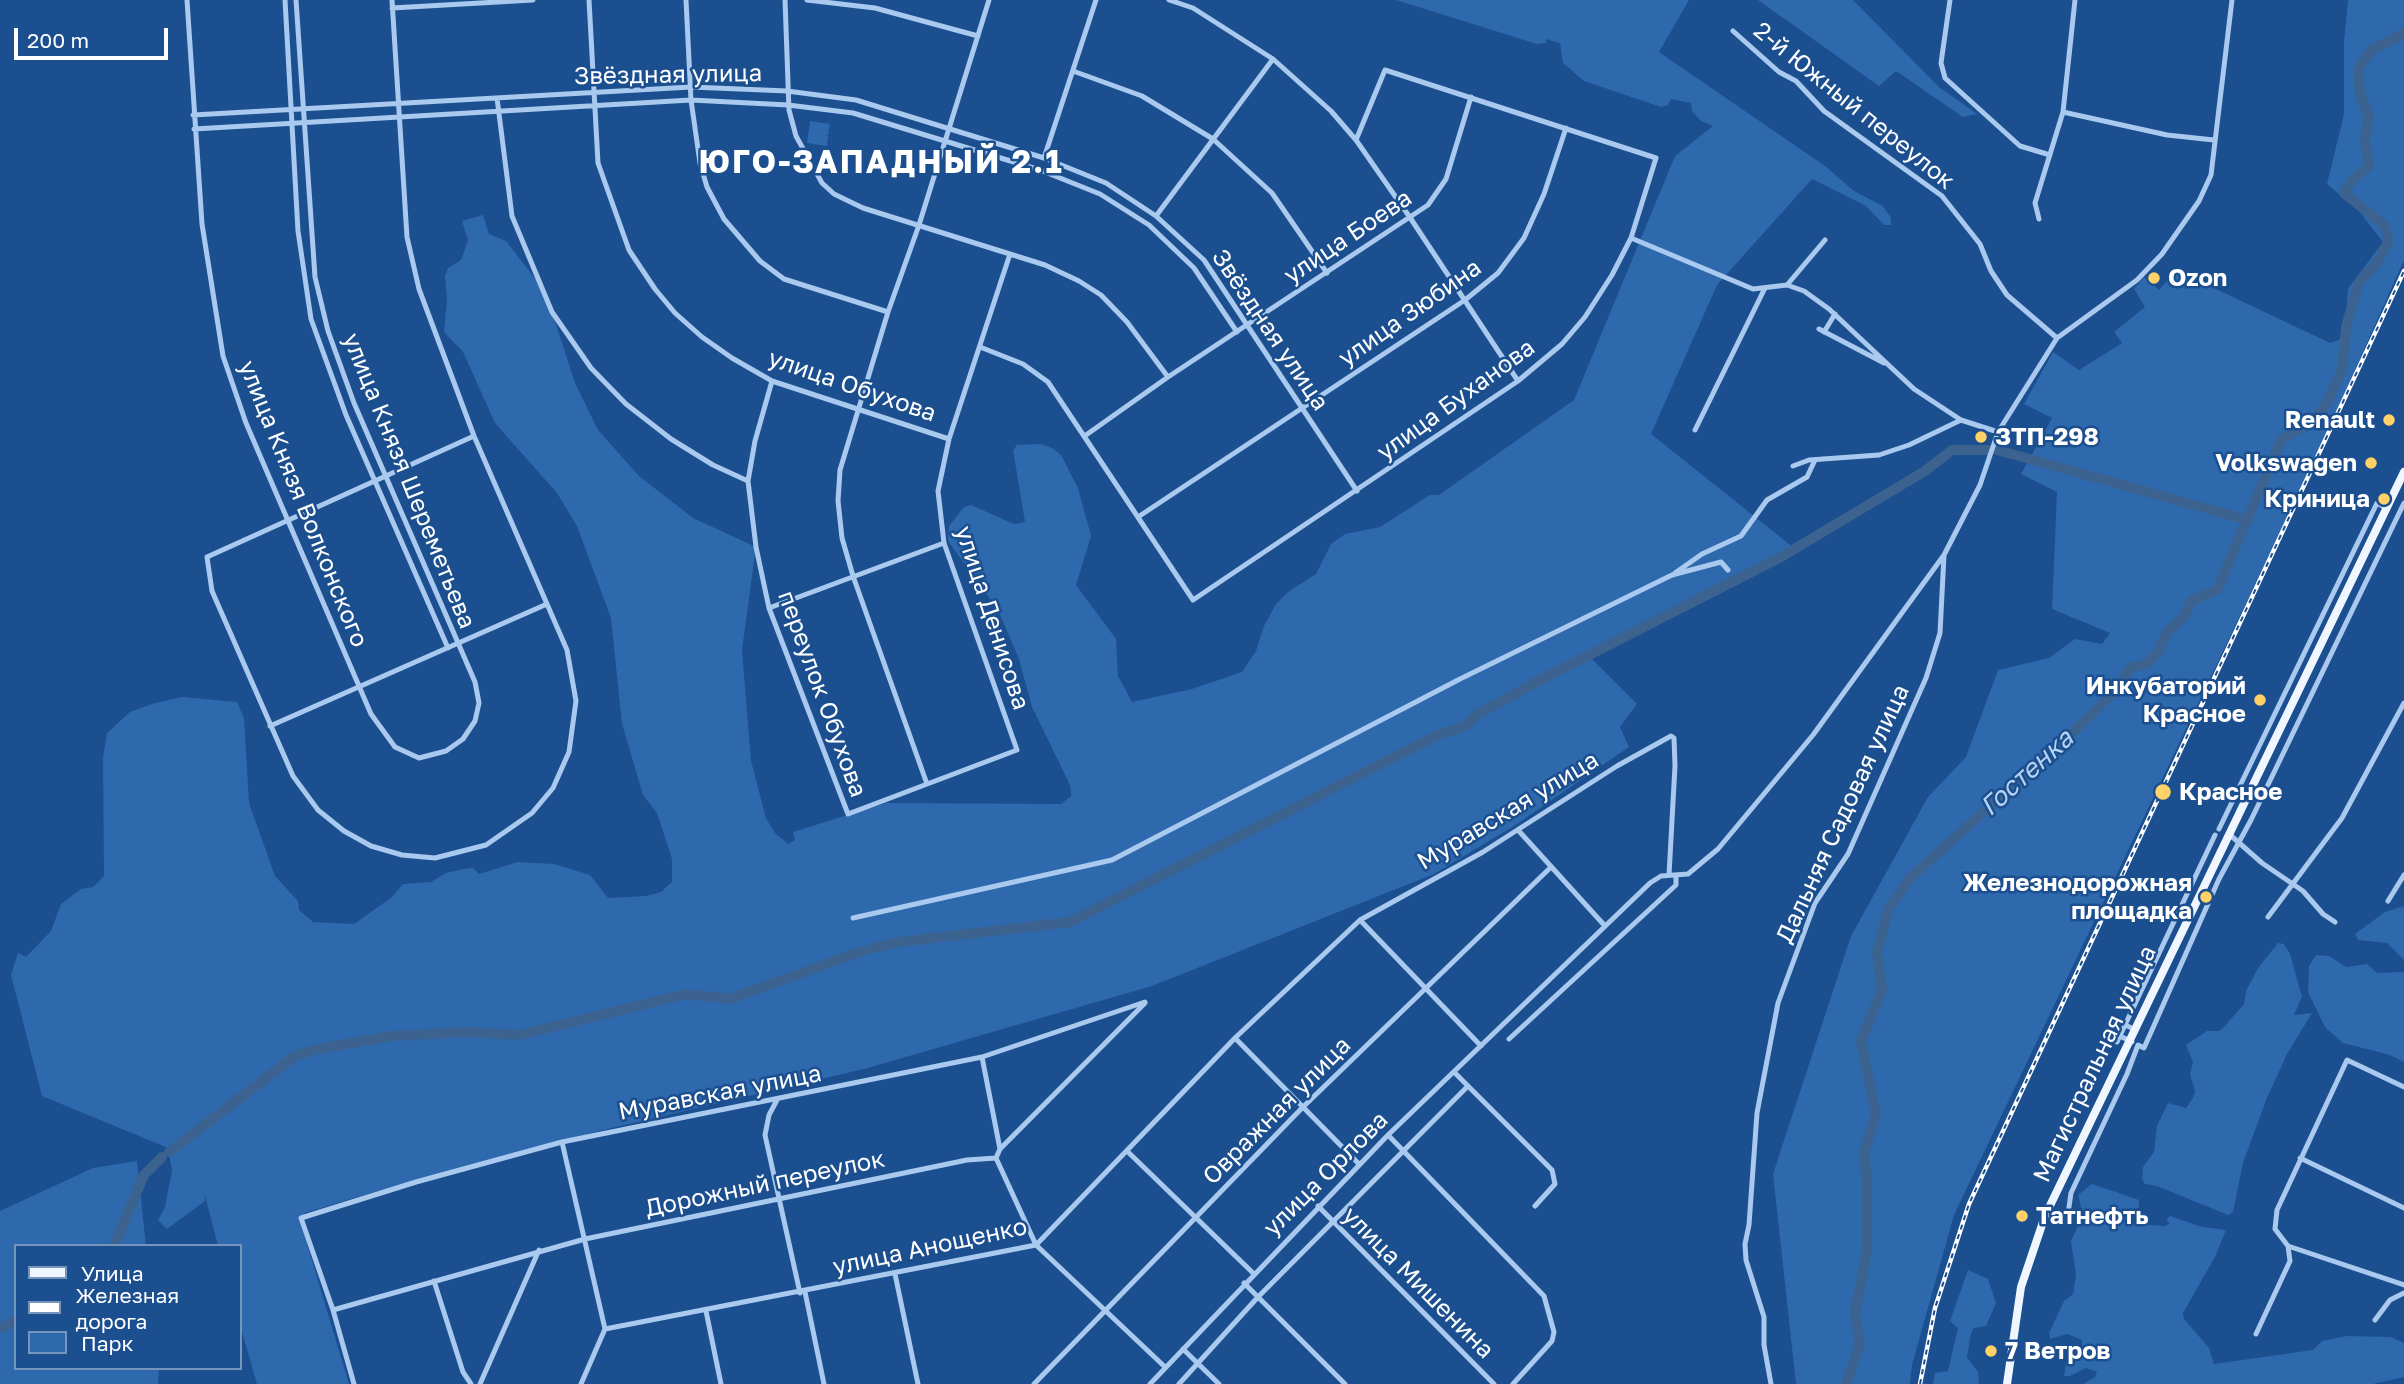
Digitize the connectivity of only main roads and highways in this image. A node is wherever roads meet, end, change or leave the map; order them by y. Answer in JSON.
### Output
{"nodes":[{"id":1,"x":2404,"y":472,"type":"edge"},
{"id":2,"x":2007,"y":1384,"type":"edge"}],
"edges":[{"from":1,"to":2,"type":"main road","name":"Магистральная улица"}]}
